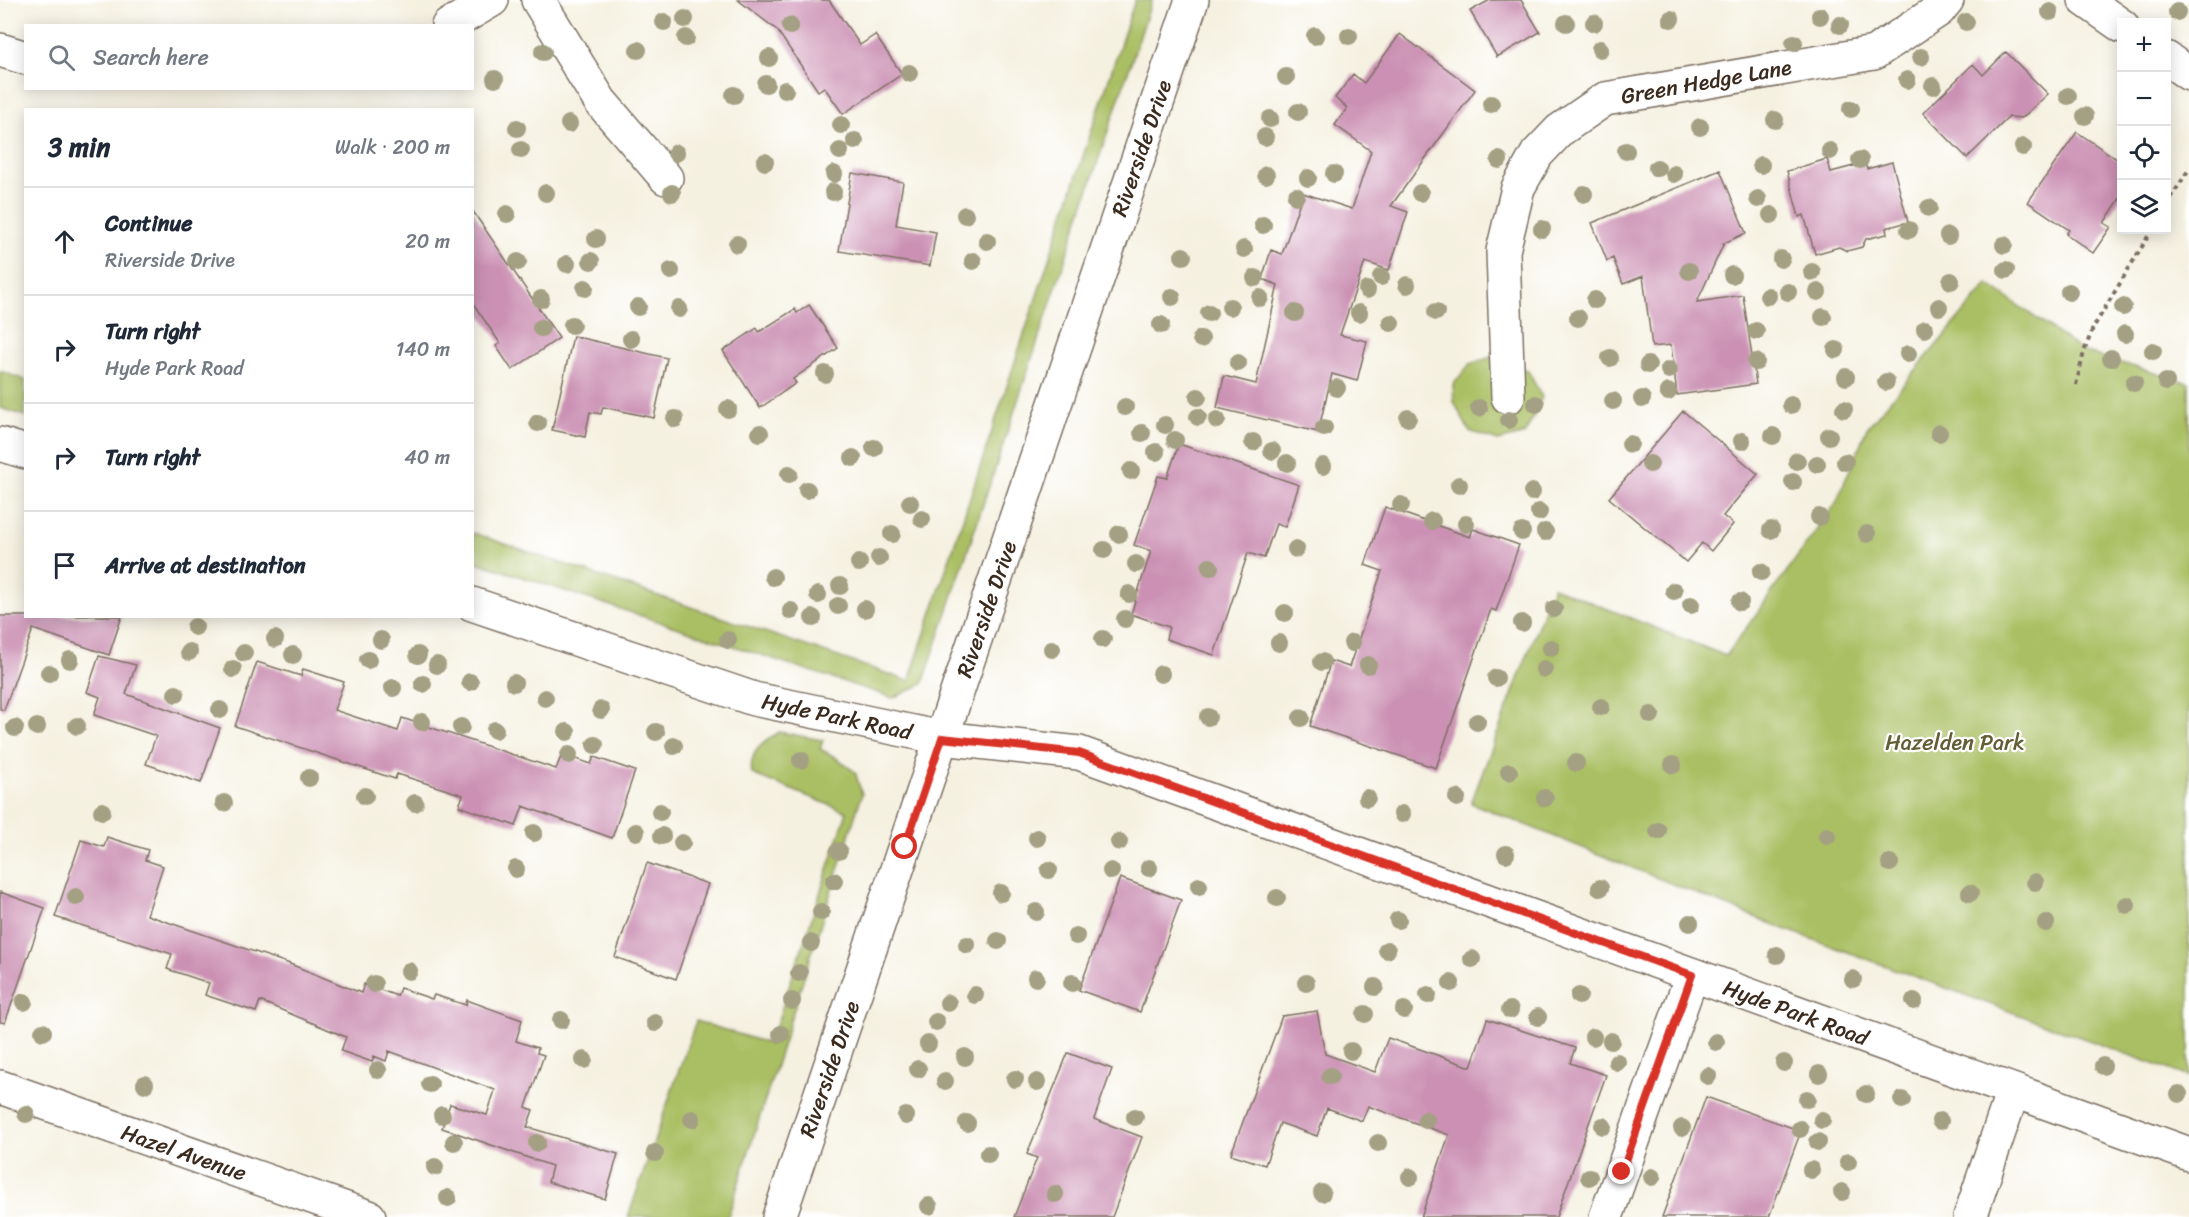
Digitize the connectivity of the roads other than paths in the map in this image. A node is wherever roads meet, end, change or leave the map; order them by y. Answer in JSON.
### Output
{"nodes":[{"id":1,"x":492,"y":0,"type":"edge"},
{"id":2,"x":538,"y":0,"type":"edge"},
{"id":3,"x":1192,"y":0,"type":"edge"},
{"id":4,"x":1947,"y":0,"type":"edge"},
{"id":5,"x":2085,"y":0,"type":"edge"},
{"id":6,"x":2117,"y":23,"type":"edge"},
{"id":7,"x":451,"y":24,"type":"edge"},
{"id":8,"x":0,"y":50,"type":"edge"},
{"id":9,"x":24,"y":57,"type":"edge"},
{"id":10,"x":2171,"y":61,"type":"edge"},
{"id":11,"x":2189,"y":74,"type":"edge"},
{"id":12,"x":666,"y":178,"type":"dead end"},
{"id":13,"x":1508,"y":397,"type":"dead end"},
{"id":14,"x":0,"y":444,"type":"edge"},
{"id":15,"x":24,"y":451,"type":"edge"},
{"id":16,"x":474,"y":604,"type":"edge"},
{"id":17,"x":942,"y":738,"type":"junction"},
{"id":18,"x":1692,"y":975,"type":"junction"},
{"id":19,"x":0,"y":1087,"type":"edge"},
{"id":20,"x":2013,"y":1091,"type":"junction"},
{"id":21,"x":2189,"y":1154,"type":"edge"},
{"id":22,"x":369,"y":1217,"type":"edge"},
{"id":23,"x":779,"y":1217,"type":"edge"},
{"id":24,"x":1606,"y":1217,"type":"edge"},
{"id":25,"x":1970,"y":1217,"type":"edge"}],
"edges":[{"from":1,"to":7,"type":"main road"},
{"from":2,"to":12,"type":"main road"},
{"from":3,"to":17,"type":"main road","name":"Riverside Drive"},
{"from":4,"to":13,"type":"main road","name":"Green Hedge Lane"},
{"from":5,"to":6,"type":"main road"},
{"from":8,"to":9,"type":"main road"},
{"from":10,"to":11,"type":"main road"},
{"from":14,"to":15,"type":"main road"},
{"from":16,"to":17,"type":"main road","name":"Hyde Park Road"},
{"from":17,"to":18,"type":"main road","name":"Hyde Park Road"},
{"from":17,"to":23,"type":"main road","name":"Riverside Drive"},
{"from":18,"to":20,"type":"main road","name":"Hyde Park Road"},
{"from":18,"to":24,"type":"main road"},
{"from":19,"to":22,"type":"main road","name":"Hazel Avenue"},
{"from":20,"to":21,"type":"main road","name":"Hyde Park Road"},
{"from":20,"to":25,"type":"main road"}]}
